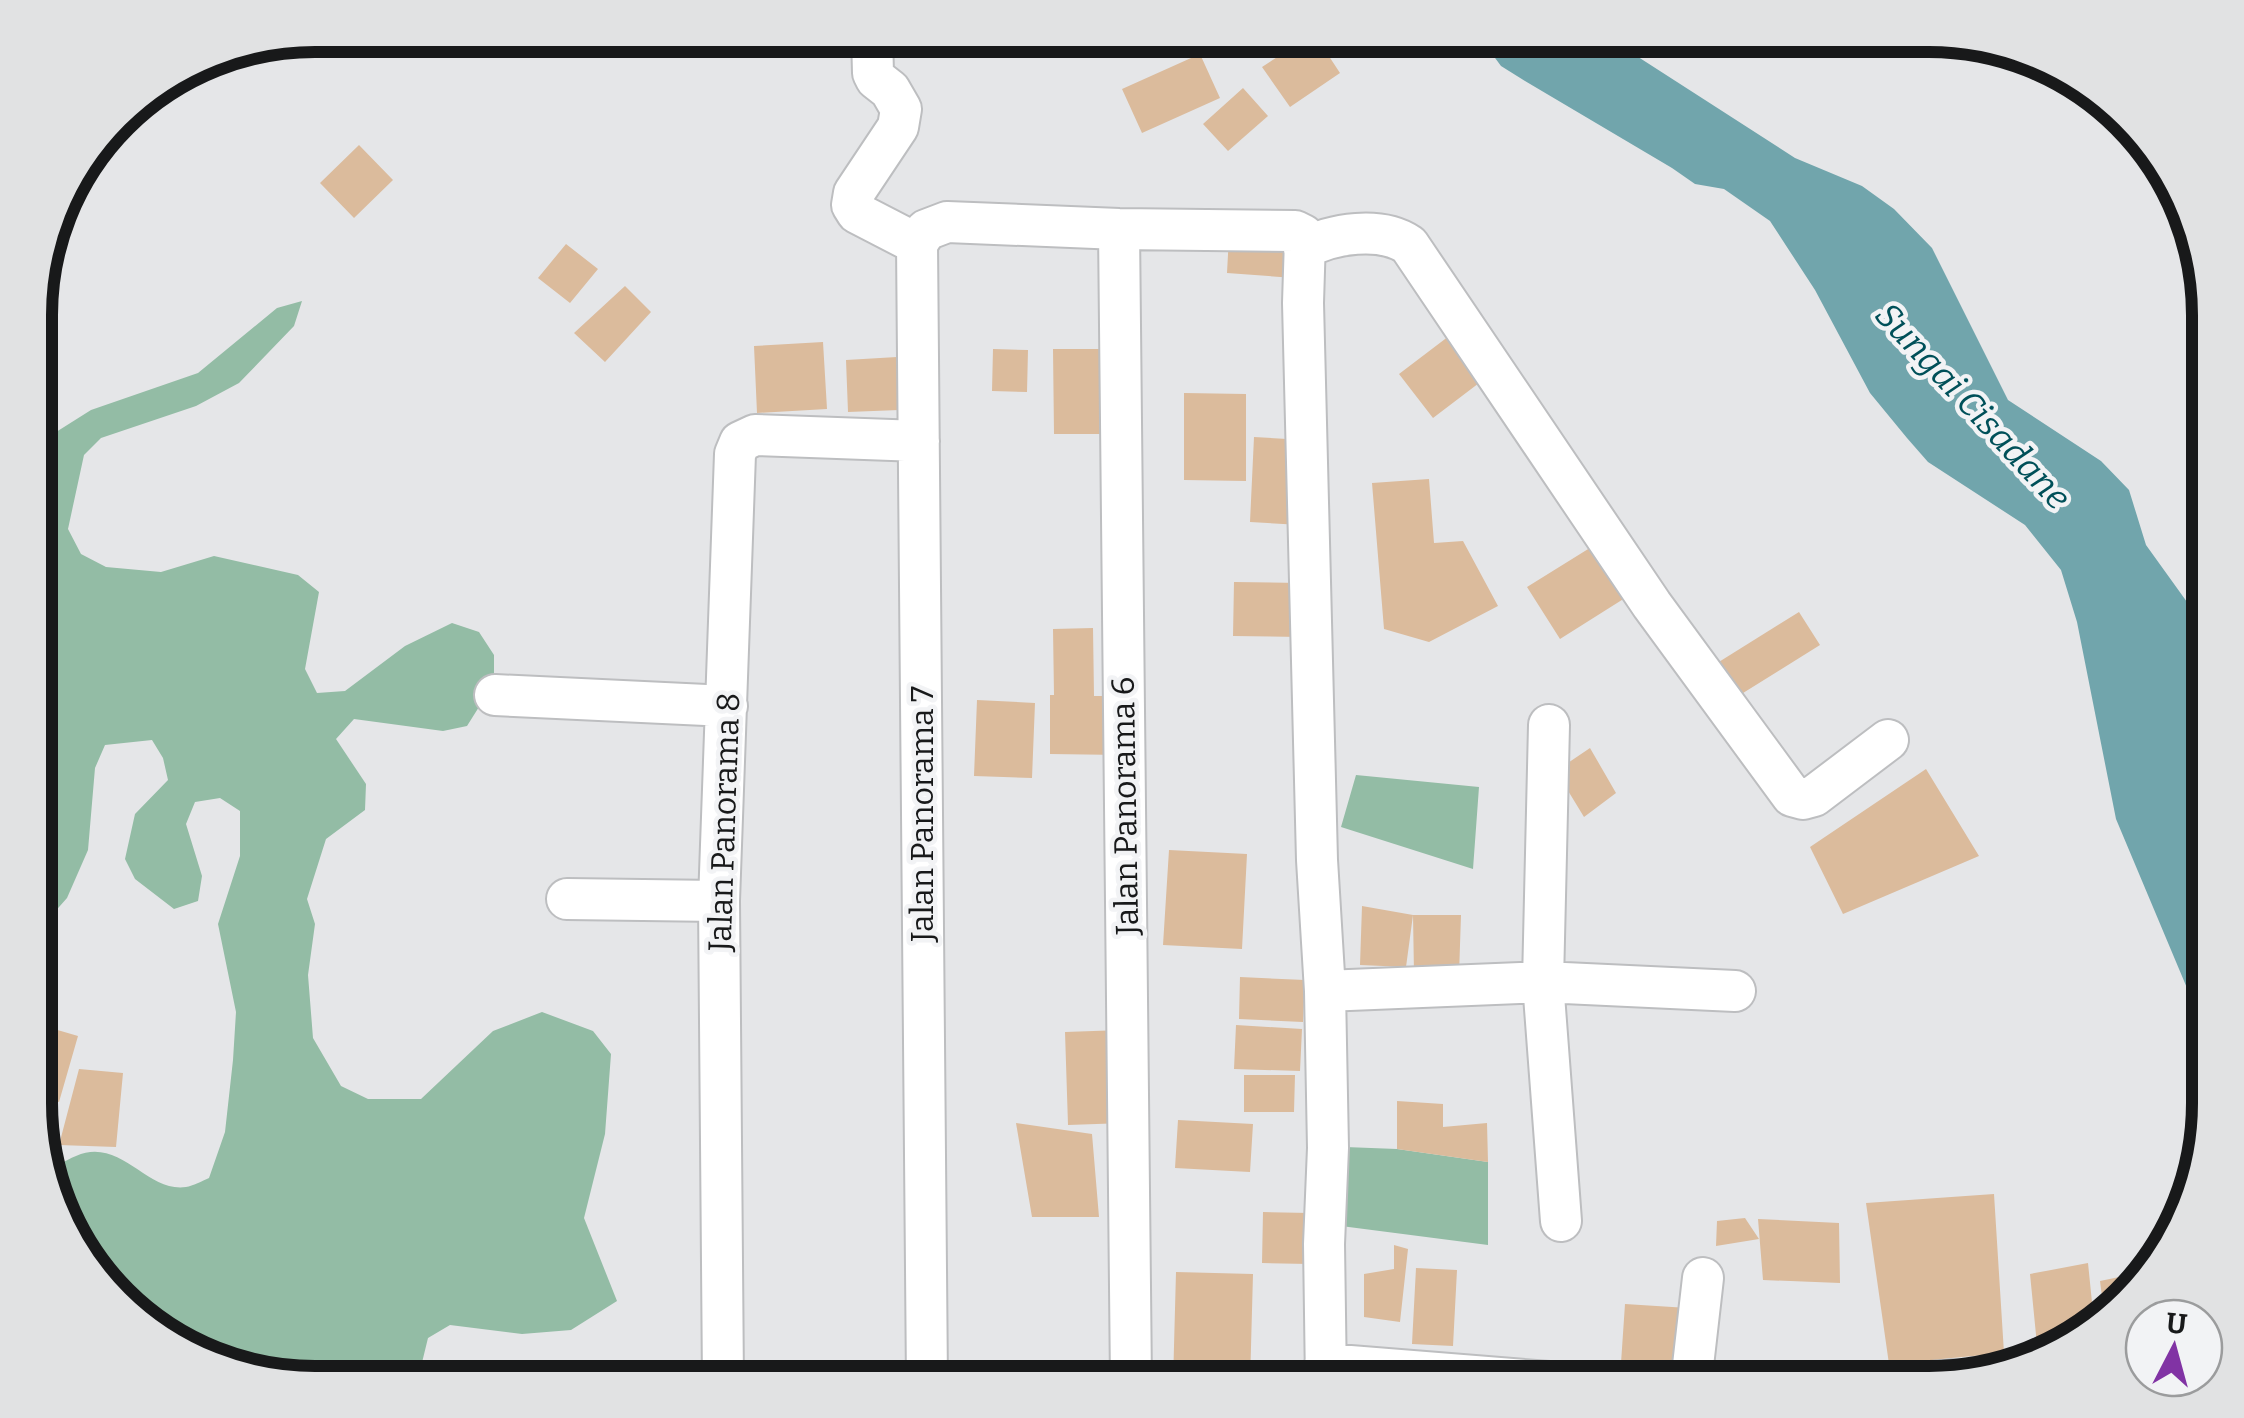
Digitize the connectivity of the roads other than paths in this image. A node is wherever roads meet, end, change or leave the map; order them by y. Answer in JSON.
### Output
{"nodes":[{"id":1,"x":872,"y":52,"type":"edge"},
{"id":2,"x":1119,"y":229,"type":"junction"},
{"id":3,"x":917,"y":244,"type":"junction"},
{"id":4,"x":1304,"y":248,"type":"junction"},
{"id":5,"x":919,"y":440,"type":"junction"},
{"id":6,"x":494,"y":695,"type":"dead end"},
{"id":7,"x":727,"y":706,"type":"junction"},
{"id":8,"x":1549,"y":724,"type":"dead end"},
{"id":9,"x":1888,"y":740,"type":"dead end"},
{"id":10,"x":566,"y":899,"type":"dead end"},
{"id":11,"x":720,"y":901,"type":"junction"},
{"id":12,"x":1542,"y":982,"type":"junction"},
{"id":13,"x":1325,"y":991,"type":"junction"},
{"id":14,"x":1735,"y":991,"type":"dead end"},
{"id":15,"x":1561,"y":1221,"type":"dead end"},
{"id":16,"x":1703,"y":1278,"type":"dead end"},
{"id":17,"x":1131,"y":1365,"type":"edge"},
{"id":18,"x":1326,"y":1365,"type":"edge"},
{"id":19,"x":1693,"y":1365,"type":"edge"},
{"id":20,"x":723,"y":1366,"type":"edge"},
{"id":21,"x":927,"y":1366,"type":"edge"}],
"edges":[{"from":1,"to":3,"type":"street"},
{"from":2,"to":3,"type":"street"},
{"from":2,"to":4,"type":"street"},
{"from":2,"to":17,"type":"street","name":"Jalan Panorama 6"},
{"from":3,"to":5,"type":"street","name":"Jalan Panorama 7"},
{"from":4,"to":9,"type":"street"},
{"from":4,"to":13,"type":"street"},
{"from":5,"to":7,"type":"street","name":"Jalan Panorama 8"},
{"from":5,"to":21,"type":"street","name":"Jalan Panorama 7"},
{"from":6,"to":7,"type":"street"},
{"from":7,"to":11,"type":"street","name":"Jalan Panorama 8"},
{"from":8,"to":12,"type":"street"},
{"from":10,"to":11,"type":"street"},
{"from":11,"to":20,"type":"street","name":"Jalan Panorama 8"},
{"from":12,"to":13,"type":"street"},
{"from":12,"to":14,"type":"street"},
{"from":12,"to":15,"type":"street"},
{"from":13,"to":18,"type":"street"},
{"from":16,"to":19,"type":"street"}]}
